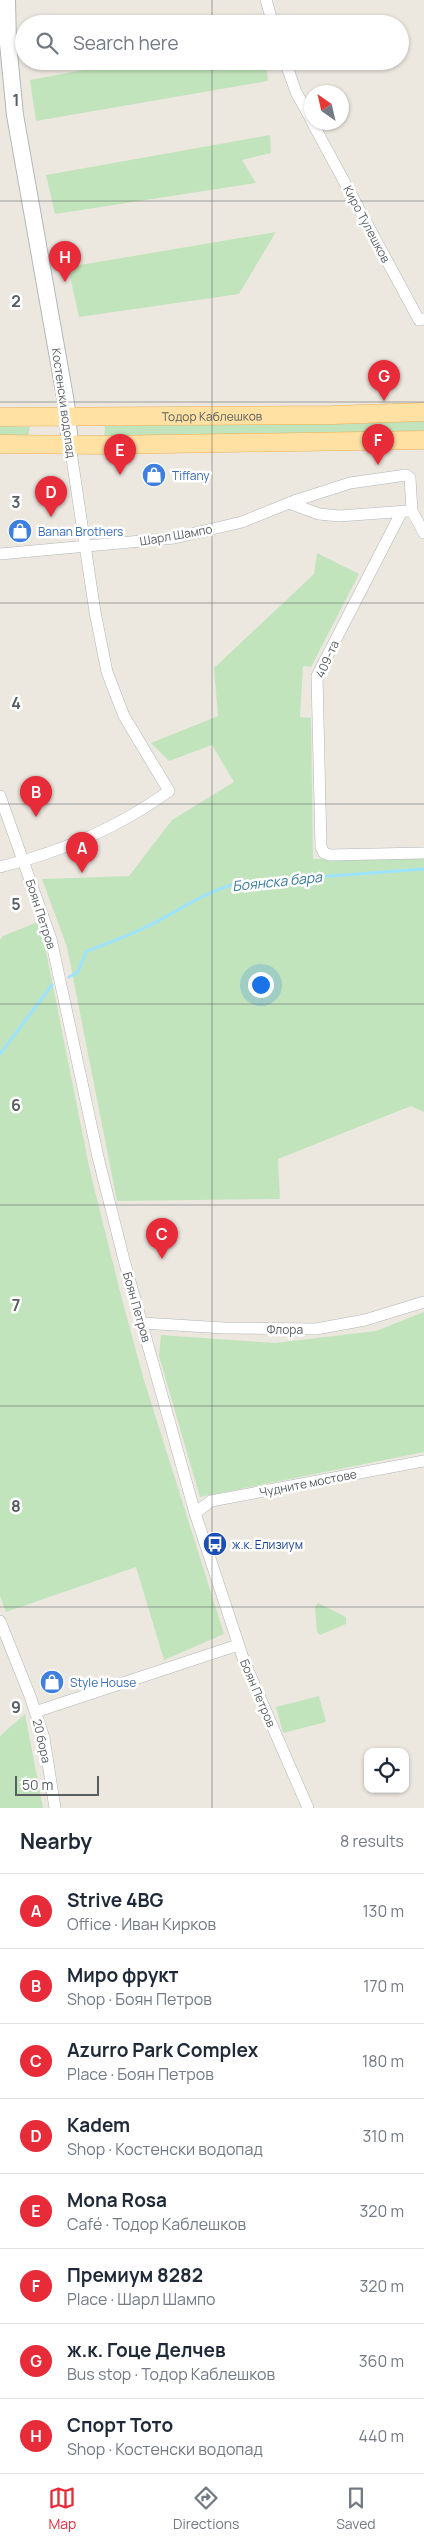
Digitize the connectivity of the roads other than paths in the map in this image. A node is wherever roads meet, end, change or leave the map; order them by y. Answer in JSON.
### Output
{"nodes":[{"id":1,"x":7,"y":0,"type":"edge"},
{"id":2,"x":266,"y":0,"type":"edge"},
{"id":3,"x":270,"y":15,"type":"edge"},
{"id":4,"x":288,"y":70,"type":"edge"},
{"id":5,"x":304,"y":107,"type":"edge"},
{"id":6,"x":316,"y":130,"type":"edge"},
{"id":7,"x":424,"y":320,"type":"edge"},
{"id":8,"x":424,"y":412,"type":"edge"},
{"id":9,"x":0,"y":417,"type":"edge"},
{"id":10,"x":67,"y":418,"type":"junction"},
{"id":11,"x":424,"y":440,"type":"edge"},
{"id":12,"x":0,"y":444,"type":"edge"},
{"id":13,"x":70,"y":445,"type":"junction"},
{"id":14,"x":289,"y":503,"type":"junction"},
{"id":15,"x":407,"y":511,"type":"junction"},
{"id":16,"x":424,"y":533,"type":"edge"},
{"id":17,"x":86,"y":547,"type":"junction"},
{"id":18,"x":0,"y":554,"type":"edge"},
{"id":19,"x":0,"y":796,"type":"edge"},
{"id":20,"x":424,"y":853,"type":"edge"},
{"id":21,"x":24,"y":861,"type":"junction"},
{"id":22,"x":0,"y":867,"type":"edge"},
{"id":23,"x":424,"y":1302,"type":"edge"},
{"id":24,"x":142,"y":1323,"type":"junction"},
{"id":25,"x":424,"y":1461,"type":"edge"},
{"id":26,"x":195,"y":1513,"type":"junction"},
{"id":27,"x":0,"y":1621,"type":"edge"},
{"id":28,"x":238,"y":1645,"type":"junction"},
{"id":29,"x":36,"y":1712,"type":"junction"},
{"id":30,"x":55,"y":1808,"type":"edge"},
{"id":31,"x":308,"y":1808,"type":"edge"}],
"edges":[{"from":1,"to":10,"type":"street","name":"Костенски водопад"},
{"from":2,"to":3,"type":"street"},
{"from":4,"to":5,"type":"street","name":"Киро Тулешков"},
{"from":6,"to":7,"type":"street","name":"Киро Тулешков"},
{"from":8,"to":10,"type":"main road","name":"Тодор Каблешков"},
{"from":9,"to":10,"type":"main road","name":"Тодор Каблешков"},
{"from":10,"to":13,"type":"street","name":"Костенски водопад"},
{"from":11,"to":13,"type":"main road"},
{"from":12,"to":13,"type":"main road"},
{"from":13,"to":17,"type":"street","name":"Костенски водопад"},
{"from":14,"to":15,"type":"street"},
{"from":14,"to":15,"type":"street","name":"Шарл Шампо"},
{"from":14,"to":17,"type":"street","name":"Шарл Шампо"},
{"from":15,"to":16,"type":"street"},
{"from":15,"to":20,"type":"street","name":"409-та"},
{"from":17,"to":18,"type":"street","name":"Шарл Шампо"},
{"from":17,"to":21,"type":"street","name":"Костенски водопад"},
{"from":19,"to":21,"type":"street","name":"Боян Петров"},
{"from":21,"to":22,"type":"street"},
{"from":21,"to":24,"type":"street","name":"Боян Петров"},
{"from":23,"to":24,"type":"street","name":"Флора"},
{"from":24,"to":26,"type":"street","name":"Боян Петров"},
{"from":25,"to":26,"type":"street","name":"Чудните мостове"},
{"from":26,"to":28,"type":"street","name":"Боян Петров"},
{"from":27,"to":29,"type":"street","name":"20 бора"},
{"from":28,"to":29,"type":"street"},
{"from":28,"to":31,"type":"street","name":"Боян Петров"},
{"from":29,"to":30,"type":"street","name":"20 бора"}]}
